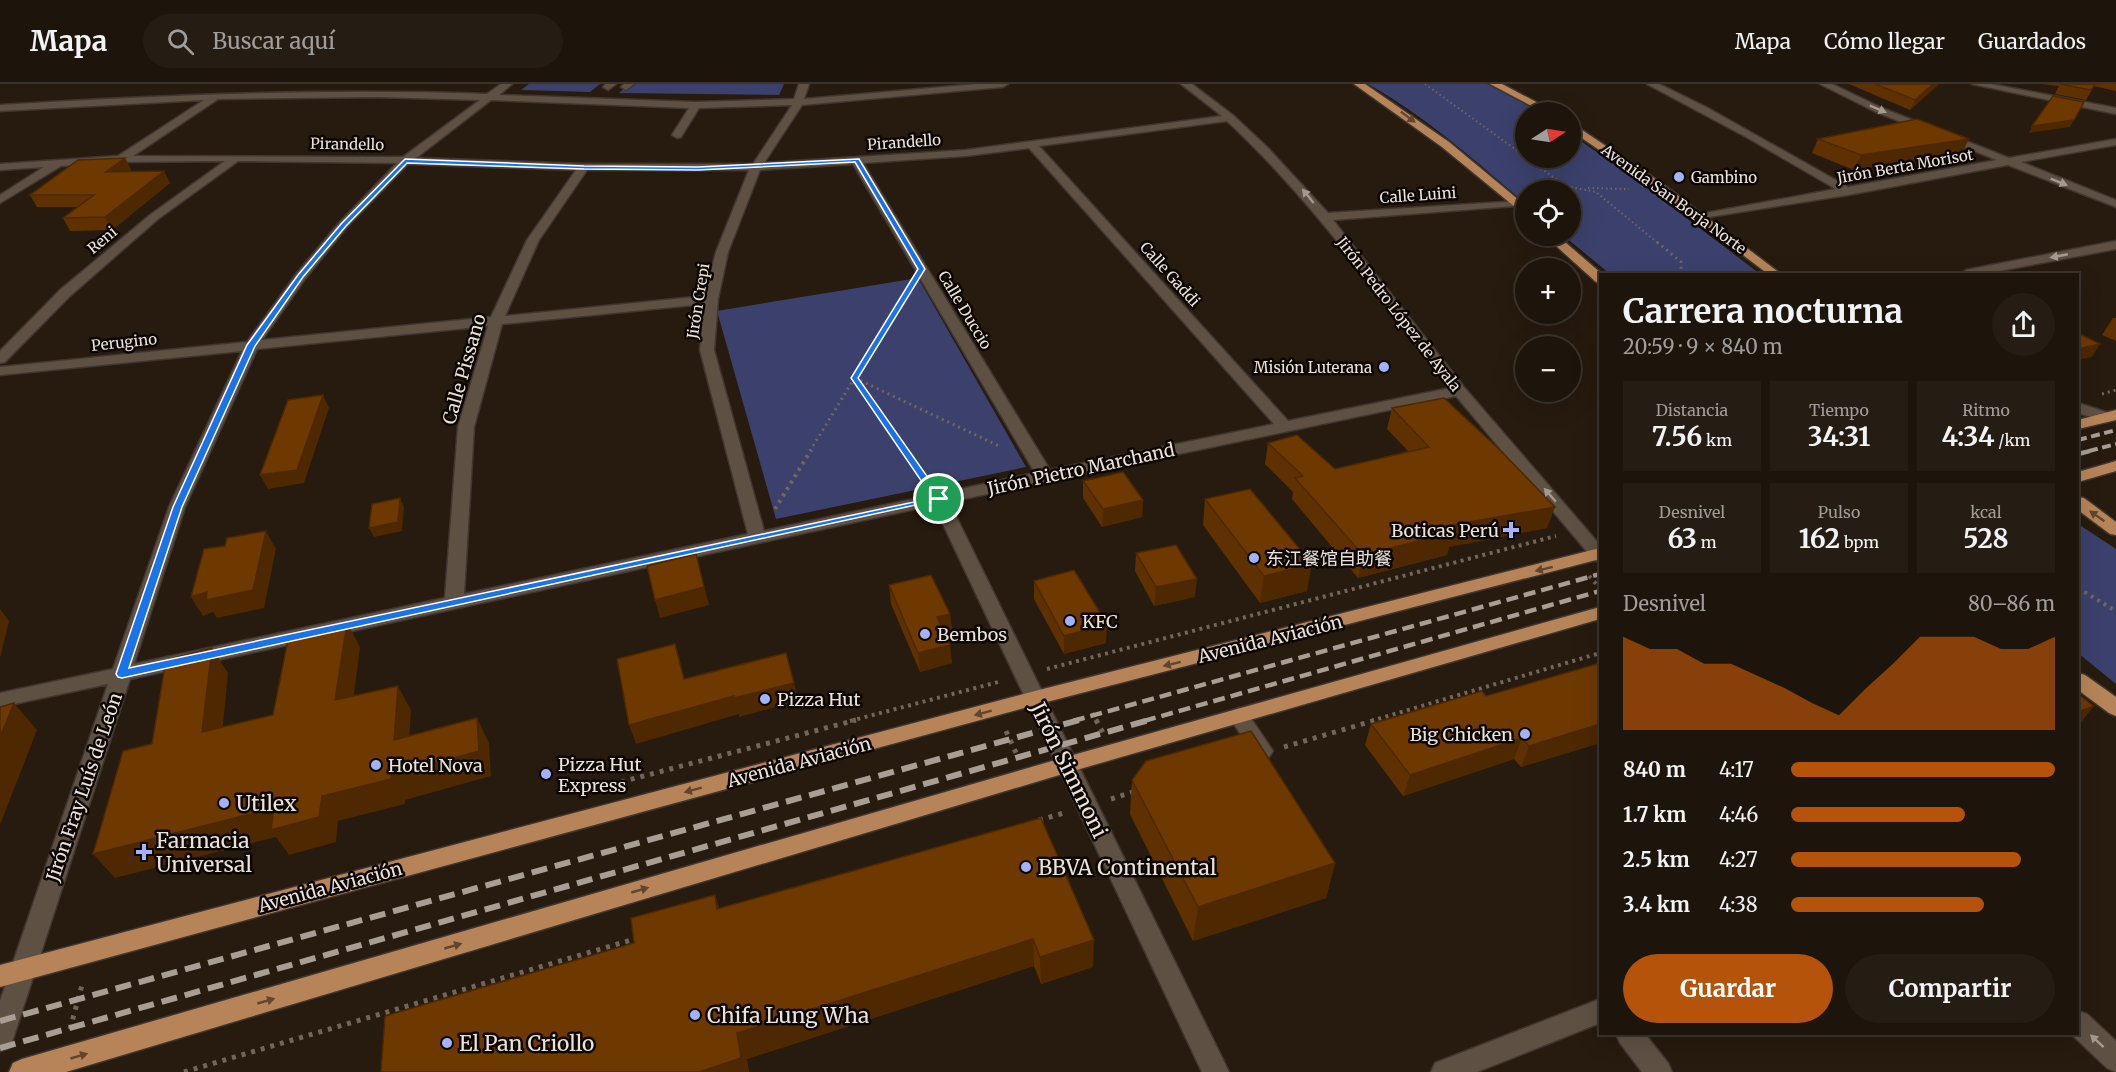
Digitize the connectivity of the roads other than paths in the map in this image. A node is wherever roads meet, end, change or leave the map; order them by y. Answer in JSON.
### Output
{"nodes":[{"id":1,"x":232,"y":84,"type":"edge"},
{"id":2,"x":507,"y":84,"type":"edge"},
{"id":3,"x":804,"y":84,"type":"edge"},
{"id":4,"x":1003,"y":84,"type":"edge"},
{"id":5,"x":1186,"y":84,"type":"edge"},
{"id":6,"x":1359,"y":84,"type":"edge"},
{"id":7,"x":1495,"y":84,"type":"edge"},
{"id":8,"x":1652,"y":84,"type":"edge"},
{"id":9,"x":1825,"y":84,"type":"edge"},
{"id":10,"x":1977,"y":84,"type":"edge"},
{"id":11,"x":216,"y":97,"type":"junction"},
{"id":12,"x":489,"y":98,"type":"junction"},
{"id":13,"x":1530,"y":102,"type":"edge"},
{"id":14,"x":798,"y":103,"type":"junction"},
{"id":15,"x":696,"y":105,"type":"junction"},
{"id":16,"x":0,"y":108,"type":"edge"},
{"id":17,"x":2116,"y":111,"type":"edge"},
{"id":18,"x":1231,"y":118,"type":"junction"},
{"id":19,"x":1581,"y":133,"type":"edge"},
{"id":20,"x":677,"y":135,"type":"dead end"},
{"id":21,"x":2116,"y":142,"type":"edge"},
{"id":22,"x":1032,"y":145,"type":"junction"},
{"id":23,"x":236,"y":158,"type":"junction"},
{"id":24,"x":121,"y":159,"type":"junction"},
{"id":25,"x":856,"y":160,"type":"junction"},
{"id":26,"x":405,"y":161,"type":"junction"},
{"id":27,"x":60,"y":162,"type":"junction"},
{"id":28,"x":2009,"y":162,"type":"junction"},
{"id":29,"x":0,"y":167,"type":"edge"},
{"id":30,"x":584,"y":167,"type":"junction"},
{"id":31,"x":756,"y":167,"type":"junction"},
{"id":32,"x":1848,"y":192,"type":"junction"},
{"id":33,"x":0,"y":200,"type":"edge"},
{"id":34,"x":1515,"y":203,"type":"joint"},
{"id":35,"x":2116,"y":204,"type":"edge"},
{"id":36,"x":1324,"y":217,"type":"junction"},
{"id":37,"x":1700,"y":217,"type":"junction"},
{"id":38,"x":2116,"y":245,"type":"edge"},
{"id":39,"x":1562,"y":246,"type":"edge"},
{"id":40,"x":1774,"y":273,"type":"edge"},
{"id":41,"x":1970,"y":273,"type":"edge"},
{"id":42,"x":1599,"y":278,"type":"edge"},
{"id":43,"x":711,"y":299,"type":"junction"},
{"id":44,"x":496,"y":322,"type":"junction"},
{"id":45,"x":251,"y":345,"type":"junction"},
{"id":46,"x":0,"y":359,"type":"edge"},
{"id":47,"x":0,"y":371,"type":"edge"},
{"id":48,"x":1459,"y":391,"type":"junction"},
{"id":49,"x":2079,"y":408,"type":"edge"},
{"id":50,"x":2112,"y":416,"type":"edge"},
{"id":51,"x":2079,"y":425,"type":"edge"},
{"id":52,"x":1284,"y":426,"type":"junction"},
{"id":53,"x":2116,"y":466,"type":"edge"},
{"id":54,"x":1041,"y":470,"type":"junction"},
{"id":55,"x":2079,"y":477,"type":"edge"},
{"id":56,"x":939,"y":499,"type":"junction"},
{"id":57,"x":2079,"y":503,"type":"edge"},
{"id":58,"x":2116,"y":530,"type":"edge"},
{"id":59,"x":757,"y":537,"type":"junction"},
{"id":60,"x":1599,"y":554,"type":"edge"},
{"id":61,"x":1599,"y":555,"type":"edge"},
{"id":62,"x":454,"y":603,"type":"junction"},
{"id":63,"x":1599,"y":613,"type":"edge"},
{"id":64,"x":122,"y":674,"type":"junction"},
{"id":65,"x":2079,"y":681,"type":"edge"},
{"id":66,"x":1035,"y":698,"type":"junction"},
{"id":67,"x":0,"y":700,"type":"edge"},
{"id":68,"x":2116,"y":708,"type":"edge"},
{"id":69,"x":1239,"y":716,"type":"junction"},
{"id":70,"x":1066,"y":765,"type":"junction"},
{"id":71,"x":1276,"y":773,"type":"edge"},
{"id":72,"x":22,"y":970,"type":"junction"},
{"id":73,"x":0,"y":976,"type":"edge"},
{"id":74,"x":1599,"y":1011,"type":"edge"},
{"id":75,"x":2079,"y":1024,"type":"edge"},
{"id":76,"x":1630,"y":1035,"type":"edge"},
{"id":77,"x":0,"y":1039,"type":"edge"},
{"id":78,"x":2116,"y":1059,"type":"edge"},
{"id":79,"x":22,"y":1072,"type":"edge"},
{"id":80,"x":1216,"y":1072,"type":"edge"},
{"id":81,"x":1444,"y":1072,"type":"edge"},
{"id":82,"x":1659,"y":1072,"type":"edge"}],
"edges":[{"from":1,"to":11,"type":"street"},
{"from":2,"to":12,"type":"street","name":"Jirón Fray Luís de León"},
{"from":3,"to":14,"type":"street","name":"Jirón Crepi"},
{"from":4,"to":14,"type":"street"},
{"from":5,"to":18,"type":"street","name":"Jirón Pedro López de Ayala"},
{"from":6,"to":34,"type":"main road","one_way":true},
{"from":7,"to":13,"type":"main road"},
{"from":8,"to":32,"type":"street"},
{"from":9,"to":28,"type":"street","one_way":true},
{"from":10,"to":17,"type":"street"},
{"from":11,"to":12,"type":"street"},
{"from":11,"to":16,"type":"street"},
{"from":11,"to":24,"type":"street"},
{"from":12,"to":15,"type":"street"},
{"from":12,"to":26,"type":"street","name":"Jirón Fray Luís de León"},
{"from":14,"to":15,"type":"street"},
{"from":14,"to":31,"type":"street","name":"Jirón Crepi"},
{"from":15,"to":20,"type":"street"},
{"from":18,"to":22,"type":"street","name":"Pirandello"},
{"from":36,"to":18,"type":"street","name":"Jirón Pedro López de Ayala","one_way":true},
{"from":19,"to":37,"type":"main road","name":"Avenida San Borja Norte"},
{"from":21,"to":28,"type":"street","name":"Jirón Berta Morisot"},
{"from":22,"to":25,"type":"street","name":"Pirandello"},
{"from":22,"to":52,"type":"street","name":"Calle Gaddi"},
{"from":23,"to":24,"type":"street","name":"Pirandello"},
{"from":23,"to":26,"type":"street","name":"Pirandello"},
{"from":23,"to":46,"type":"street","name":"Reni"},
{"from":24,"to":27,"type":"street","name":"Pirandello"},
{"from":25,"to":31,"type":"street","name":"Pirandello"},
{"from":25,"to":54,"type":"street","name":"Calle Duccio"},
{"from":26,"to":30,"type":"street","name":"Pirandello"},
{"from":26,"to":45,"type":"street","name":"Jirón Fray Luís de León"},
{"from":27,"to":29,"type":"street","name":"Pirandello"},
{"from":27,"to":33,"type":"street"},
{"from":28,"to":32,"type":"street","name":"Jirón Berta Morisot"},
{"from":28,"to":35,"type":"street","one_way":true},
{"from":30,"to":31,"type":"street","name":"Pirandello"},
{"from":30,"to":44,"type":"street","name":"Calle Pissano"},
{"from":31,"to":43,"type":"street","name":"Jirón Crepi"},
{"from":32,"to":37,"type":"street","name":"Jirón Berta Morisot"},
{"from":34,"to":36,"type":"street","name":"Calle Luini"},
{"from":36,"to":48,"type":"street","name":"Jirón Pedro López de Ayala"},
{"from":37,"to":40,"type":"main road","name":"Avenida San Borja Norte"},
{"from":38,"to":41,"type":"street","one_way":true},
{"from":39,"to":42,"type":"main road"},
{"from":43,"to":44,"type":"street","name":"Perugino"},
{"from":43,"to":59,"type":"street","name":"Jirón Crepi"},
{"from":44,"to":45,"type":"street","name":"Perugino"},
{"from":44,"to":62,"type":"street","name":"Calle Pissano"},
{"from":45,"to":47,"type":"street","name":"Perugino"},
{"from":45,"to":64,"type":"street","name":"Jirón Fray Luís de León"},
{"from":48,"to":52,"type":"street","name":"Jirón Pietro Marchand"},
{"from":60,"to":48,"type":"street","name":"Jirón Pedro López de Ayala","one_way":true},
{"from":49,"to":50,"type":"street"},
{"from":50,"to":51,"type":"main road"},
{"from":52,"to":54,"type":"street","name":"Jirón Pietro Marchand"},
{"from":53,"to":55,"type":"main road"},
{"from":54,"to":56,"type":"street","name":"Jirón Pietro Marchand"},
{"from":56,"to":59,"type":"street","name":"Jirón Pietro Marchand"},
{"from":56,"to":66,"type":"street","name":"Jirón Simmoni"},
{"from":58,"to":57,"type":"main road","one_way":true},
{"from":59,"to":62,"type":"street","name":"Jirón Pietro Marchand"},
{"from":61,"to":66,"type":"main road","name":"Avenida Aviación","one_way":true},
{"from":62,"to":64,"type":"street","name":"Jirón Pietro Marchand"},
{"from":63,"to":69,"type":"main road"},
{"from":64,"to":67,"type":"street","name":"Jirón Pietro Marchand"},
{"from":64,"to":72,"type":"street","name":"Jirón Fray Luís de León"},
{"from":65,"to":68,"type":"main road"},
{"from":66,"to":70,"type":"street","name":"Jirón Simmoni"},
{"from":66,"to":72,"type":"main road","name":"Avenida Aviación","one_way":true},
{"from":69,"to":70,"type":"main road"},
{"from":69,"to":71,"type":"street"},
{"from":79,"to":70,"type":"main road","one_way":true},
{"from":70,"to":80,"type":"street","name":"Jirón Simmoni"},
{"from":72,"to":73,"type":"main road","name":"Avenida Aviación"},
{"from":72,"to":77,"type":"street","name":"Jirón Fray Luís de León"},
{"from":74,"to":81,"type":"street"},
{"from":78,"to":75,"type":"street","one_way":true},
{"from":76,"to":82,"type":"street"}]}
